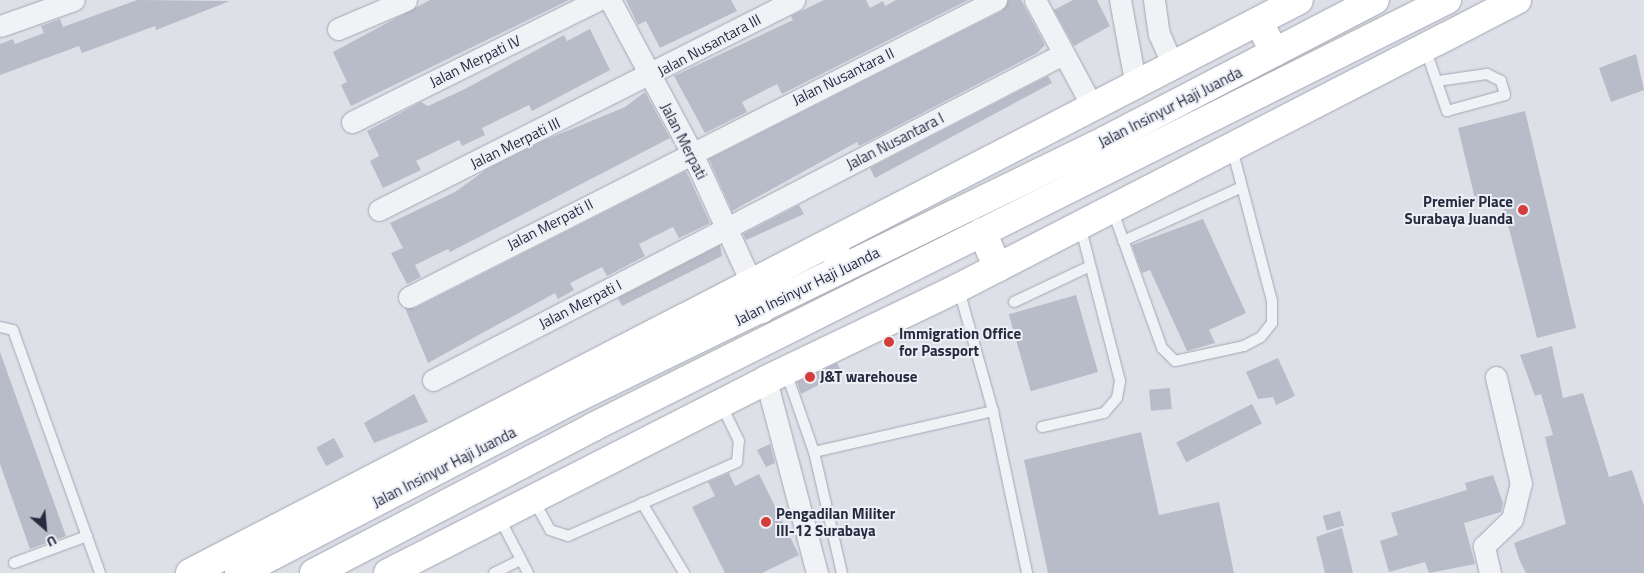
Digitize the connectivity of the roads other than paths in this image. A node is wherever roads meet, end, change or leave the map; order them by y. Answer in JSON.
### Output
{"nodes":[{"id":1,"x":74,"y":0,"type":"edge"},
{"id":2,"x":406,"y":0,"type":"edge"},
{"id":3,"x":598,"y":0,"type":"edge"},
{"id":4,"x":610,"y":0,"type":"edge"},
{"id":5,"x":794,"y":0,"type":"edge"},
{"id":6,"x":996,"y":0,"type":"edge"},
{"id":7,"x":1035,"y":0,"type":"edge"},
{"id":8,"x":1120,"y":0,"type":"edge"},
{"id":9,"x":1154,"y":0,"type":"edge"},
{"id":10,"x":1299,"y":0,"type":"edge"},
{"id":11,"x":1375,"y":0,"type":"edge"},
{"id":12,"x":1447,"y":0,"type":"edge"},
{"id":13,"x":1517,"y":0,"type":"edge"},
{"id":14,"x":1259,"y":22,"type":"junction"},
{"id":15,"x":0,"y":26,"type":"edge"},
{"id":16,"x":338,"y":29,"type":"dead end"},
{"id":17,"x":1424,"y":45,"type":"junction"},
{"id":18,"x":1274,"y":52,"type":"junction"},
{"id":19,"x":1063,"y":54,"type":"junction"},
{"id":20,"x":1173,"y":66,"type":"junction"},
{"id":21,"x":650,"y":76,"type":"junction"},
{"id":22,"x":1438,"y":81,"type":"junction"},
{"id":23,"x":1136,"y":86,"type":"junction"},
{"id":24,"x":1092,"y":106,"type":"junction"},
{"id":25,"x":352,"y":122,"type":"dead end"},
{"id":26,"x":1106,"y":140,"type":"junction"},
{"id":27,"x":1231,"y":146,"type":"junction"},
{"id":28,"x":691,"y":152,"type":"junction"},
{"id":29,"x":1119,"y":164,"type":"junction"},
{"id":30,"x":1240,"y":188,"type":"junction"},
{"id":31,"x":1111,"y":208,"type":"junction"},
{"id":32,"x":379,"y":210,"type":"dead end"},
{"id":33,"x":1080,"y":226,"type":"junction"},
{"id":34,"x":726,"y":228,"type":"junction"},
{"id":35,"x":982,"y":232,"type":"junction"},
{"id":36,"x":1123,"y":241,"type":"junction"},
{"id":37,"x":831,"y":243,"type":"junction"},
{"id":38,"x":1090,"y":266,"type":"junction"},
{"id":39,"x":842,"y":268,"type":"junction"},
{"id":40,"x":998,"y":268,"type":"junction"},
{"id":41,"x":958,"y":288,"type":"junction"},
{"id":42,"x":756,"y":296,"type":"junction"},
{"id":43,"x":410,"y":297,"type":"dead end"},
{"id":44,"x":1014,"y":302,"type":"dead end"},
{"id":45,"x":0,"y":328,"type":"edge"},
{"id":46,"x":776,"y":376,"type":"junction"},
{"id":47,"x":1496,"y":377,"type":"dead end"},
{"id":48,"x":433,"y":380,"type":"dead end"},
{"id":49,"x":721,"y":403,"type":"junction"},
{"id":50,"x":993,"y":411,"type":"junction"},
{"id":51,"x":1042,"y":427,"type":"dead end"},
{"id":52,"x":814,"y":452,"type":"junction"},
{"id":53,"x":533,"y":498,"type":"junction"},
{"id":54,"x":642,"y":503,"type":"junction"},
{"id":55,"x":498,"y":516,"type":"junction"},
{"id":56,"x":87,"y":536,"type":"junction"},
{"id":57,"x":522,"y":560,"type":"junction"},
{"id":58,"x":14,"y":563,"type":"dead end"},
{"id":59,"x":396,"y":571,"type":"edge"},
{"id":60,"x":100,"y":573,"type":"edge"},
{"id":61,"x":190,"y":573,"type":"edge"},
{"id":62,"x":239,"y":573,"type":"edge"},
{"id":63,"x":314,"y":573,"type":"edge"},
{"id":64,"x":494,"y":573,"type":"edge"},
{"id":65,"x":528,"y":573,"type":"edge"},
{"id":66,"x":684,"y":573,"type":"edge"},
{"id":67,"x":817,"y":573,"type":"edge"},
{"id":68,"x":842,"y":573,"type":"edge"},
{"id":69,"x":1027,"y":573,"type":"edge"},
{"id":70,"x":1490,"y":573,"type":"edge"}],
"edges":[{"from":1,"to":15,"type":"street"},
{"from":2,"to":16,"type":"street"},
{"from":3,"to":25,"type":"street","name":"Jalan Merpati IV"},
{"from":4,"to":21,"type":"street","name":"Jalan Merpati"},
{"from":5,"to":21,"type":"street","name":"Jalan Nusantara III"},
{"from":6,"to":28,"type":"street","name":"Jalan Nusantara II"},
{"from":7,"to":19,"type":"street"},
{"from":8,"to":23,"type":"street"},
{"from":9,"to":20,"type":"street"},
{"from":10,"to":14,"type":"main road","name":"Jalan Insinyur Haji Juanda"},
{"from":11,"to":18,"type":"main road","name":"Jalan Insinyur Haji Juanda"},
{"from":12,"to":29,"type":"main road","name":"Jalan Insinyur Haji Juanda"},
{"from":13,"to":17,"type":"main road"},
{"from":14,"to":18,"type":"main road"},
{"from":14,"to":20,"type":"main road","name":"Jalan Insinyur Haji Juanda"},
{"from":17,"to":22,"type":"lane"},
{"from":17,"to":27,"type":"main road"},
{"from":18,"to":26,"type":"main road","name":"Jalan Insinyur Haji Juanda"},
{"from":19,"to":24,"type":"street"},
{"from":19,"to":34,"type":"street","name":"Jalan Nusantara I"},
{"from":20,"to":23,"type":"main road","name":"Jalan Insinyur Haji Juanda"},
{"from":21,"to":28,"type":"street","name":"Jalan Merpati"},
{"from":21,"to":32,"type":"street","name":"Jalan Merpati III"},
{"from":22,"to":22,"type":"lane"},
{"from":23,"to":24,"type":"main road","name":"Jalan Insinyur Haji Juanda"},
{"from":24,"to":37,"type":"main road","name":"Jalan Insinyur Haji Juanda"},
{"from":26,"to":29,"type":"main road"},
{"from":26,"to":39,"type":"main road","name":"Jalan Insinyur Haji Juanda"},
{"from":27,"to":30,"type":"lane"},
{"from":27,"to":31,"type":"main road"},
{"from":28,"to":34,"type":"street","name":"Jalan Merpati"},
{"from":28,"to":43,"type":"street","name":"Jalan Merpati II"},
{"from":29,"to":35,"type":"main road","name":"Jalan Insinyur Haji Juanda"},
{"from":30,"to":36,"type":"lane"},
{"from":30,"to":36,"type":"lane"},
{"from":31,"to":33,"type":"main road"},
{"from":31,"to":36,"type":"lane"},
{"from":33,"to":38,"type":"lane"},
{"from":33,"to":40,"type":"main road"},
{"from":34,"to":42,"type":"street","name":"Jalan Merpati"},
{"from":34,"to":48,"type":"street","name":"Jalan Merpati I"},
{"from":35,"to":40,"type":"main road"},
{"from":35,"to":63,"type":"main road","name":"Jalan Insinyur Haji Juanda"},
{"from":37,"to":39,"type":"main road"},
{"from":37,"to":42,"type":"main road","name":"Jalan Insinyur Haji Juanda"},
{"from":38,"to":44,"type":"lane"},
{"from":38,"to":51,"type":"lane"},
{"from":39,"to":42,"type":"main road","name":"Jalan Insinyur Haji Juanda"},
{"from":40,"to":41,"type":"main road"},
{"from":41,"to":46,"type":"main road"},
{"from":41,"to":50,"type":"lane"},
{"from":42,"to":61,"type":"main road","name":"Jalan Insinyur Haji Juanda"},
{"from":42,"to":62,"type":"main road","name":"Jalan Insinyur Haji Juanda"},
{"from":45,"to":56,"type":"lane"},
{"from":46,"to":49,"type":"main road"},
{"from":46,"to":52,"type":"lane"},
{"from":46,"to":67,"type":"street"},
{"from":47,"to":70,"type":"street"},
{"from":49,"to":53,"type":"main road"},
{"from":49,"to":54,"type":"lane"},
{"from":50,"to":52,"type":"lane"},
{"from":50,"to":69,"type":"lane"},
{"from":52,"to":68,"type":"lane"},
{"from":53,"to":54,"type":"lane"},
{"from":53,"to":55,"type":"main road"},
{"from":54,"to":66,"type":"lane"},
{"from":55,"to":57,"type":"lane"},
{"from":55,"to":59,"type":"main road"},
{"from":56,"to":58,"type":"lane"},
{"from":56,"to":60,"type":"lane"},
{"from":57,"to":64,"type":"lane"},
{"from":57,"to":65,"type":"lane"}]}
